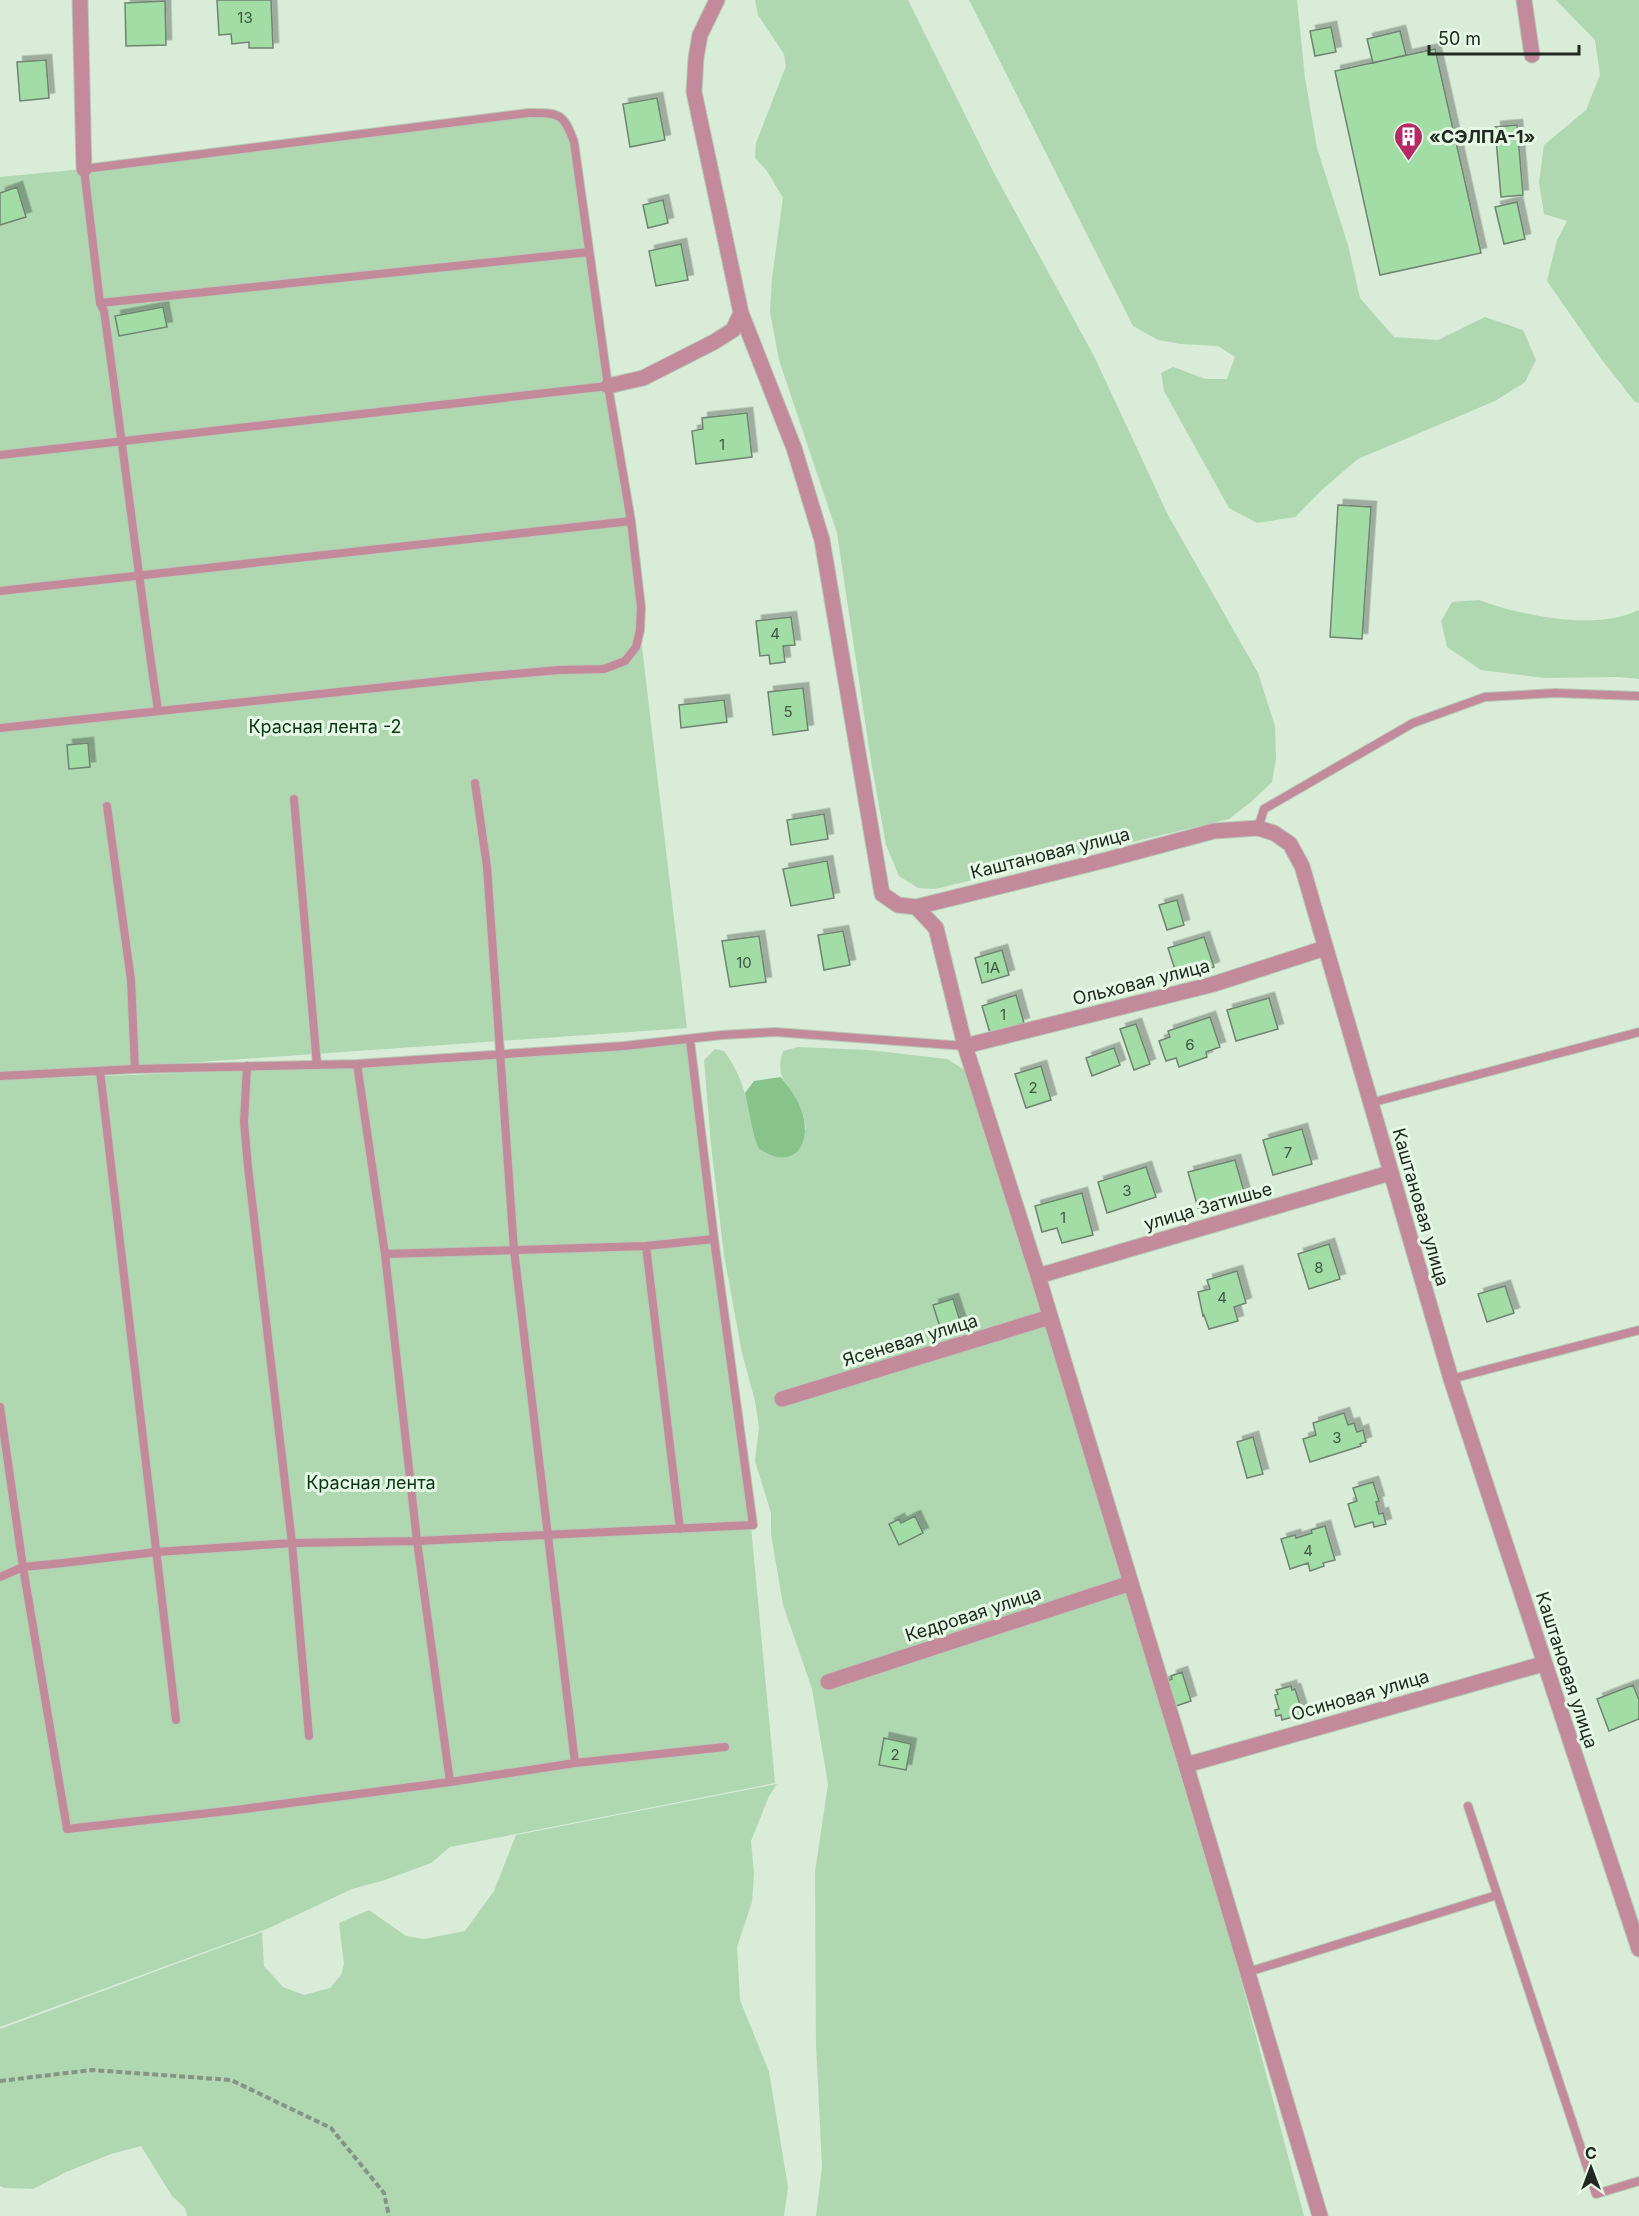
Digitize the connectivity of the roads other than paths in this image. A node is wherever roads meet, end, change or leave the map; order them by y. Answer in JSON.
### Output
{"nodes":[{"id":1,"x":80,"y":0,"type":"edge"},
{"id":2,"x":717,"y":0,"type":"edge"},
{"id":3,"x":1524,"y":0,"type":"edge"},
{"id":4,"x":1532,"y":55,"type":"dead end"},
{"id":5,"x":84,"y":169,"type":"junction"},
{"id":6,"x":589,"y":252,"type":"junction"},
{"id":7,"x":100,"y":303,"type":"junction"},
{"id":8,"x":741,"y":313,"type":"junction"},
{"id":9,"x":608,"y":386,"type":"junction"},
{"id":10,"x":122,"y":441,"type":"junction"},
{"id":11,"x":0,"y":455,"type":"edge"},
{"id":12,"x":631,"y":521,"type":"junction"},
{"id":13,"x":137,"y":575,"type":"junction"},
{"id":14,"x":0,"y":591,"type":"edge"},
{"id":15,"x":1639,"y":696,"type":"edge"},
{"id":16,"x":158,"y":710,"type":"junction"},
{"id":17,"x":0,"y":728,"type":"edge"},
{"id":18,"x":474,"y":783,"type":"dead end"},
{"id":19,"x":294,"y":799,"type":"dead end"},
{"id":20,"x":107,"y":806,"type":"dead end"},
{"id":21,"x":1258,"y":828,"type":"junction"},
{"id":22,"x":916,"y":907,"type":"junction"},
{"id":23,"x":1325,"y":948,"type":"junction"},
{"id":24,"x":1639,"y":1032,"type":"edge"},
{"id":25,"x":690,"y":1040,"type":"junction"},
{"id":26,"x":964,"y":1046,"type":"junction"},
{"id":27,"x":499,"y":1054,"type":"junction"},
{"id":28,"x":357,"y":1064,"type":"junction"},
{"id":29,"x":317,"y":1065,"type":"junction"},
{"id":30,"x":247,"y":1066,"type":"junction"},
{"id":31,"x":135,"y":1069,"type":"junction"},
{"id":32,"x":100,"y":1071,"type":"junction"},
{"id":33,"x":0,"y":1076,"type":"edge"},
{"id":34,"x":1370,"y":1103,"type":"junction"},
{"id":35,"x":1390,"y":1173,"type":"junction"},
{"id":36,"x":714,"y":1239,"type":"junction"},
{"id":37,"x":646,"y":1246,"type":"junction"},
{"id":38,"x":514,"y":1251,"type":"junction"},
{"id":39,"x":385,"y":1254,"type":"junction"},
{"id":40,"x":1038,"y":1276,"type":"junction"},
{"id":41,"x":1050,"y":1317,"type":"junction"},
{"id":42,"x":1639,"y":1330,"type":"edge"},
{"id":43,"x":1451,"y":1379,"type":"junction"},
{"id":44,"x":782,"y":1399,"type":"dead end"},
{"id":45,"x":0,"y":1407,"type":"edge"},
{"id":46,"x":680,"y":1528,"type":"junction"},
{"id":47,"x":549,"y":1535,"type":"junction"},
{"id":48,"x":417,"y":1541,"type":"junction"},
{"id":49,"x":291,"y":1543,"type":"junction"},
{"id":50,"x":156,"y":1552,"type":"junction"},
{"id":51,"x":23,"y":1568,"type":"junction"},
{"id":52,"x":0,"y":1576,"type":"edge"},
{"id":53,"x":1131,"y":1583,"type":"junction"},
{"id":54,"x":1544,"y":1664,"type":"junction"},
{"id":55,"x":828,"y":1682,"type":"dead end"},
{"id":56,"x":176,"y":1720,"type":"dead end"},
{"id":57,"x":309,"y":1736,"type":"dead end"},
{"id":58,"x":725,"y":1747,"type":"dead end"},
{"id":59,"x":575,"y":1763,"type":"junction"},
{"id":60,"x":1186,"y":1765,"type":"junction"},
{"id":61,"x":450,"y":1782,"type":"junction"},
{"id":62,"x":1468,"y":1806,"type":"dead end"},
{"id":63,"x":1497,"y":1895,"type":"junction"},
{"id":64,"x":1639,"y":1949,"type":"edge"},
{"id":65,"x":1248,"y":1972,"type":"junction"},
{"id":66,"x":1639,"y":2181,"type":"edge"},
{"id":67,"x":1320,"y":2216,"type":"edge"}],
"edges":[{"from":1,"to":5,"type":"street"},
{"from":2,"to":8,"type":"street"},
{"from":3,"to":4,"type":"street"},
{"from":5,"to":6,"type":"lane"},
{"from":5,"to":7,"type":"lane"},
{"from":6,"to":7,"type":"lane"},
{"from":6,"to":9,"type":"lane"},
{"from":7,"to":10,"type":"lane"},
{"from":8,"to":9,"type":"street"},
{"from":8,"to":22,"type":"street"},
{"from":9,"to":10,"type":"lane"},
{"from":9,"to":12,"type":"lane"},
{"from":10,"to":11,"type":"lane"},
{"from":10,"to":13,"type":"lane"},
{"from":12,"to":13,"type":"lane"},
{"from":12,"to":16,"type":"lane"},
{"from":13,"to":14,"type":"lane"},
{"from":13,"to":16,"type":"lane"},
{"from":15,"to":21,"type":"lane"},
{"from":16,"to":17,"type":"lane"},
{"from":18,"to":27,"type":"lane"},
{"from":19,"to":29,"type":"lane"},
{"from":20,"to":31,"type":"lane"},
{"from":21,"to":22,"type":"street","name":"Каштановая улица"},
{"from":21,"to":23,"type":"street","name":"Каштановая улица"},
{"from":22,"to":26,"type":"street"},
{"from":23,"to":26,"type":"street","name":"Ольховая улица"},
{"from":23,"to":34,"type":"street","name":"Каштановая улица"},
{"from":24,"to":34,"type":"lane"},
{"from":25,"to":26,"type":"lane"},
{"from":25,"to":27,"type":"lane"},
{"from":25,"to":36,"type":"lane"},
{"from":26,"to":40,"type":"street"},
{"from":27,"to":28,"type":"lane"},
{"from":27,"to":38,"type":"lane"},
{"from":28,"to":29,"type":"lane"},
{"from":28,"to":39,"type":"lane"},
{"from":29,"to":30,"type":"lane"},
{"from":30,"to":31,"type":"lane"},
{"from":30,"to":49,"type":"lane"},
{"from":31,"to":32,"type":"lane"},
{"from":32,"to":33,"type":"lane"},
{"from":32,"to":50,"type":"lane"},
{"from":34,"to":35,"type":"street","name":"Каштановая улица"},
{"from":35,"to":40,"type":"street","name":"улица Затишье"},
{"from":35,"to":43,"type":"street","name":"Каштановая улица"},
{"from":36,"to":37,"type":"lane"},
{"from":36,"to":46,"type":"lane"},
{"from":37,"to":38,"type":"lane"},
{"from":37,"to":46,"type":"lane"},
{"from":38,"to":39,"type":"lane"},
{"from":38,"to":47,"type":"lane"},
{"from":39,"to":48,"type":"lane"},
{"from":40,"to":41,"type":"street"},
{"from":41,"to":44,"type":"street","name":"Ясеневая улица"},
{"from":41,"to":53,"type":"street"},
{"from":42,"to":43,"type":"lane"},
{"from":43,"to":54,"type":"street","name":"Каштановая улица"},
{"from":45,"to":51,"type":"lane"},
{"from":46,"to":47,"type":"lane"},
{"from":47,"to":48,"type":"lane"},
{"from":47,"to":59,"type":"lane"},
{"from":48,"to":49,"type":"lane"},
{"from":48,"to":61,"type":"lane"},
{"from":49,"to":50,"type":"lane"},
{"from":49,"to":57,"type":"lane"},
{"from":50,"to":51,"type":"lane"},
{"from":50,"to":56,"type":"lane"},
{"from":51,"to":52,"type":"lane"},
{"from":51,"to":61,"type":"lane"},
{"from":53,"to":55,"type":"street","name":"Кедровая улица"},
{"from":53,"to":60,"type":"street"},
{"from":54,"to":60,"type":"street","name":"Осиновая улица"},
{"from":54,"to":64,"type":"street","name":"Каштановая улица"},
{"from":58,"to":59,"type":"lane"},
{"from":59,"to":61,"type":"lane"},
{"from":60,"to":65,"type":"street"},
{"from":62,"to":63,"type":"lane"},
{"from":63,"to":65,"type":"lane"},
{"from":63,"to":66,"type":"lane"},
{"from":65,"to":67,"type":"street"}]}
